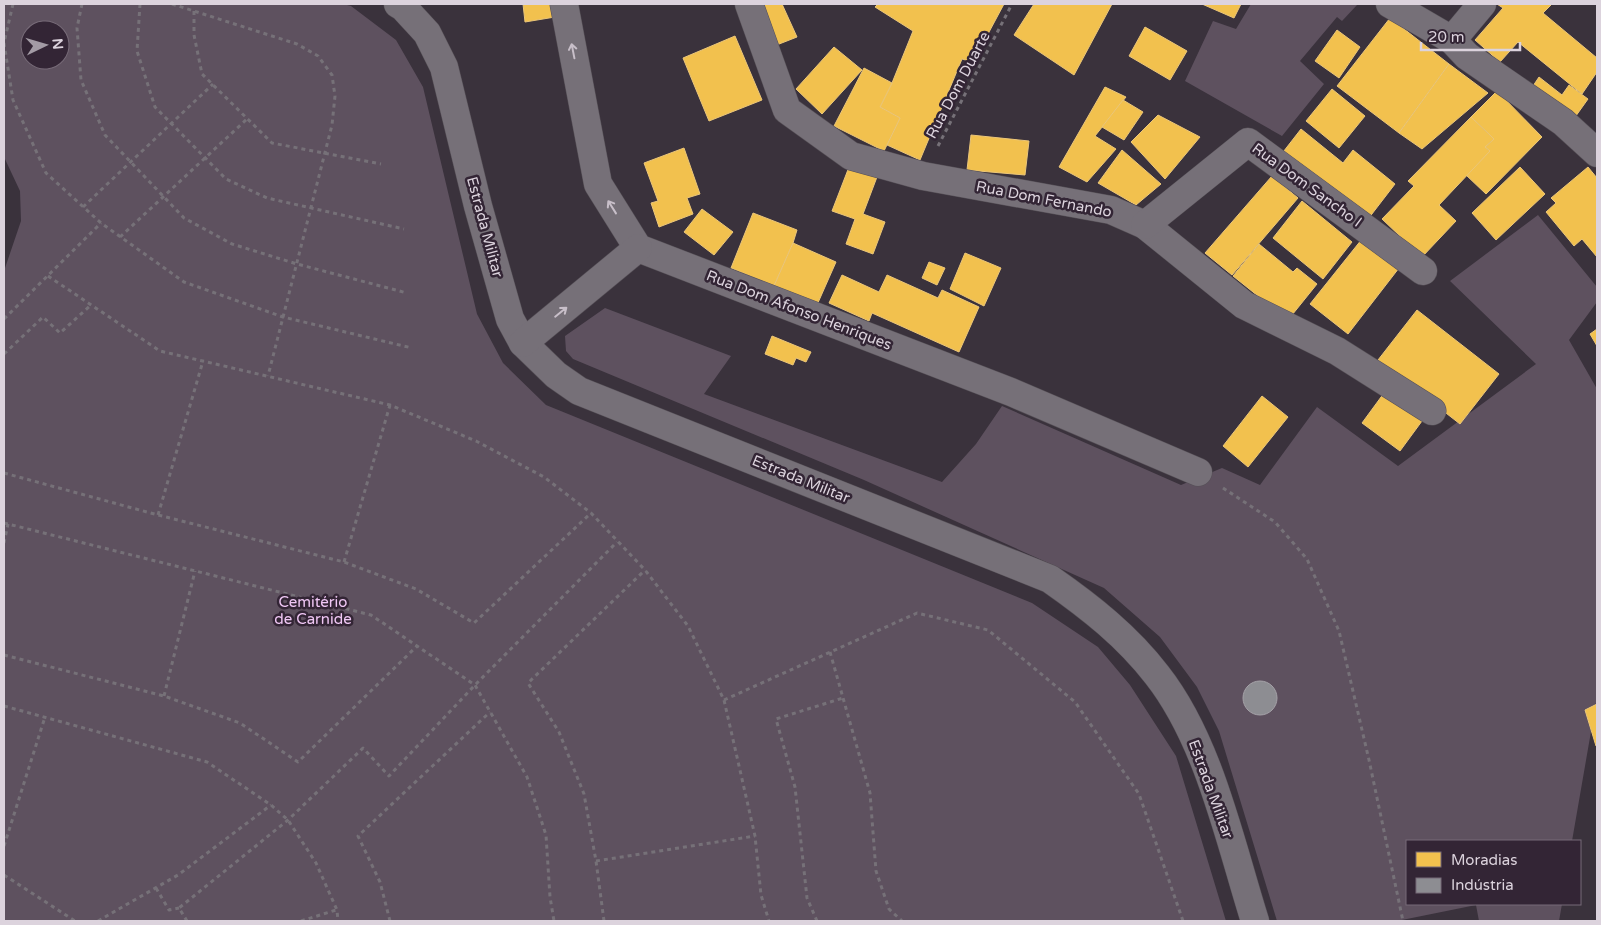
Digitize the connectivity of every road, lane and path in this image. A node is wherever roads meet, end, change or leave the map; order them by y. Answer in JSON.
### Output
{"nodes":[{"id":1,"x":13,"y":4,"type":"edge"},
{"id":2,"x":82,"y":4,"type":"edge"},
{"id":3,"x":140,"y":4,"type":"edge"},
{"id":4,"x":172,"y":4,"type":"edge"},
{"id":5,"x":398,"y":4,"type":"edge"},
{"id":6,"x":564,"y":4,"type":"edge"},
{"id":7,"x":749,"y":4,"type":"edge"},
{"id":8,"x":1012,"y":4,"type":"edge"},
{"id":9,"x":1390,"y":4,"type":"edge"},
{"id":10,"x":1482,"y":4,"type":"edge"},
{"id":11,"x":194,"y":11,"type":"junction"},
{"id":12,"x":1452,"y":40,"type":"junction"},
{"id":13,"x":213,"y":84,"type":"junction"},
{"id":14,"x":247,"y":119,"type":"junction"},
{"id":15,"x":171,"y":124,"type":"junction"},
{"id":16,"x":325,"y":153,"type":"junction"},
{"id":17,"x":1597,"y":153,"type":"edge"},
{"id":18,"x":205,"y":158,"type":"junction"},
{"id":19,"x":130,"y":162,"type":"junction"},
{"id":20,"x":381,"y":164,"type":"dead end"},
{"id":21,"x":923,"y":176,"type":"junction"},
{"id":22,"x":164,"y":196,"type":"junction"},
{"id":23,"x":83,"y":206,"type":"junction"},
{"id":24,"x":311,"y":208,"type":"junction"},
{"id":25,"x":101,"y":224,"type":"junction"},
{"id":26,"x":1145,"y":225,"type":"junction"},
{"id":27,"x":404,"y":229,"type":"dead end"},
{"id":28,"x":120,"y":236,"type":"junction"},
{"id":29,"x":638,"y":248,"type":"junction"},
{"id":30,"x":296,"y":264,"type":"junction"},
{"id":31,"x":1424,"y":271,"type":"dead end"},
{"id":32,"x":48,"y":276,"type":"junction"},
{"id":33,"x":407,"y":293,"type":"dead end"},
{"id":34,"x":92,"y":305,"type":"junction"},
{"id":35,"x":283,"y":316,"type":"junction"},
{"id":36,"x":4,"y":319,"type":"edge"},
{"id":37,"x":523,"y":343,"type":"junction"},
{"id":38,"x":412,"y":348,"type":"dead end"},
{"id":39,"x":4,"y":354,"type":"edge"},
{"id":40,"x":203,"y":361,"type":"junction"},
{"id":41,"x":268,"y":376,"type":"junction"},
{"id":42,"x":390,"y":405,"type":"junction"},
{"id":43,"x":1432,"y":411,"type":"dead end"},
{"id":44,"x":1198,"y":472,"type":"joint"},
{"id":45,"x":4,"y":473,"type":"edge"},
{"id":46,"x":591,"y":514,"type":"junction"},
{"id":47,"x":158,"y":515,"type":"junction"},
{"id":48,"x":4,"y":522,"type":"edge"},
{"id":49,"x":8,"y":524,"type":"junction"},
{"id":50,"x":617,"y":542,"type":"junction"},
{"id":51,"x":4,"y":543,"type":"edge"},
{"id":52,"x":344,"y":562,"type":"junction"},
{"id":53,"x":195,"y":570,"type":"junction"},
{"id":54,"x":645,"y":570,"type":"junction"},
{"id":55,"x":417,"y":646,"type":"junction"},
{"id":56,"x":830,"y":652,"type":"junction"},
{"id":57,"x":4,"y":655,"type":"edge"},
{"id":58,"x":475,"y":685,"type":"junction"},
{"id":59,"x":164,"y":696,"type":"junction"},
{"id":60,"x":842,"y":698,"type":"junction"},
{"id":61,"x":724,"y":700,"type":"junction"},
{"id":62,"x":4,"y":706,"type":"edge"},
{"id":63,"x":490,"y":712,"type":"junction"},
{"id":64,"x":45,"y":717,"type":"junction"},
{"id":65,"x":271,"y":805,"type":"junction"},
{"id":66,"x":288,"y":820,"type":"junction"},
{"id":67,"x":755,"y":836,"type":"junction"},
{"id":68,"x":4,"y":846,"type":"edge"},
{"id":69,"x":596,"y":861,"type":"junction"},
{"id":70,"x":4,"y":875,"type":"edge"},
{"id":71,"x":156,"y":888,"type":"junction"},
{"id":72,"x":179,"y":908,"type":"junction"},
{"id":73,"x":336,"y":910,"type":"junction"},
{"id":74,"x":75,"y":921,"type":"edge"},
{"id":75,"x":98,"y":921,"type":"edge"},
{"id":76,"x":187,"y":921,"type":"edge"},
{"id":77,"x":301,"y":921,"type":"edge"},
{"id":78,"x":338,"y":921,"type":"edge"},
{"id":79,"x":390,"y":921,"type":"edge"},
{"id":80,"x":554,"y":921,"type":"edge"},
{"id":81,"x":604,"y":921,"type":"edge"},
{"id":82,"x":769,"y":921,"type":"edge"},
{"id":83,"x":817,"y":921,"type":"edge"},
{"id":84,"x":902,"y":921,"type":"edge"},
{"id":85,"x":1183,"y":921,"type":"edge"},
{"id":86,"x":1255,"y":921,"type":"edge"},
{"id":87,"x":1403,"y":921,"type":"edge"}],
"edges":[{"from":1,"to":23,"type":"path"},
{"from":2,"to":19,"type":"path"},
{"from":3,"to":15,"type":"path"},
{"from":4,"to":11,"type":"path"},
{"from":5,"to":37,"type":"street","name":"Estrada Militar"},
{"from":29,"to":6,"type":"street","one_way":true},
{"from":7,"to":21,"type":"street","name":"Rua Dom Fernando"},
{"from":8,"to":21,"type":"path","name":"Rua Dom Duarte"},
{"from":9,"to":12,"type":"street"},
{"from":10,"to":12,"type":"street"},
{"from":11,"to":13,"type":"path"},
{"from":11,"to":16,"type":"path"},
{"from":12,"to":17,"type":"street"},
{"from":13,"to":14,"type":"path"},
{"from":13,"to":15,"type":"path"},
{"from":14,"to":16,"type":"path"},
{"from":14,"to":18,"type":"path"},
{"from":15,"to":18,"type":"path"},
{"from":15,"to":19,"type":"path"},
{"from":16,"to":20,"type":"path"},
{"from":16,"to":24,"type":"path"},
{"from":18,"to":22,"type":"path"},
{"from":18,"to":24,"type":"path"},
{"from":19,"to":22,"type":"path"},
{"from":19,"to":23,"type":"path"},
{"from":21,"to":26,"type":"street","name":"Rua Dom Fernando"},
{"from":22,"to":28,"type":"path"},
{"from":22,"to":30,"type":"path"},
{"from":23,"to":25,"type":"path"},
{"from":24,"to":27,"type":"path"},
{"from":24,"to":30,"type":"path"},
{"from":25,"to":28,"type":"path"},
{"from":25,"to":32,"type":"path"},
{"from":26,"to":31,"type":"street","name":"Rua Dom Sancho I"},
{"from":26,"to":43,"type":"street","name":"Rua Dom Fernando"},
{"from":28,"to":35,"type":"path"},
{"from":37,"to":29,"type":"street","one_way":true},
{"from":29,"to":44,"type":"street","name":"Rua Dom Afonso Henriques"},
{"from":30,"to":33,"type":"path"},
{"from":30,"to":35,"type":"path"},
{"from":32,"to":34,"type":"path"},
{"from":32,"to":36,"type":"path"},
{"from":34,"to":39,"type":"path"},
{"from":34,"to":40,"type":"path"},
{"from":35,"to":38,"type":"path"},
{"from":35,"to":41,"type":"path"},
{"from":37,"to":86,"type":"street","name":"Estrada Militar"},
{"from":40,"to":41,"type":"path"},
{"from":40,"to":47,"type":"path"},
{"from":41,"to":42,"type":"path"},
{"from":42,"to":46,"type":"path"},
{"from":42,"to":52,"type":"path"},
{"from":44,"to":87,"type":"path"},
{"from":45,"to":47,"type":"path"},
{"from":46,"to":50,"type":"path"},
{"from":46,"to":52,"type":"path"},
{"from":47,"to":52,"type":"path"},
{"from":48,"to":49,"type":"path"},
{"from":49,"to":51,"type":"path"},
{"from":49,"to":53,"type":"path"},
{"from":50,"to":54,"type":"path"},
{"from":50,"to":58,"type":"path"},
{"from":53,"to":55,"type":"path"},
{"from":53,"to":59,"type":"path"},
{"from":54,"to":61,"type":"path"},
{"from":54,"to":69,"type":"path"},
{"from":55,"to":58,"type":"path"},
{"from":55,"to":59,"type":"path"},
{"from":56,"to":60,"type":"path"},
{"from":56,"to":61,"type":"path"},
{"from":56,"to":85,"type":"path"},
{"from":57,"to":59,"type":"path"},
{"from":58,"to":63,"type":"path"},
{"from":58,"to":66,"type":"path"},
{"from":60,"to":83,"type":"path"},
{"from":60,"to":84,"type":"path"},
{"from":61,"to":67,"type":"path"},
{"from":62,"to":64,"type":"path"},
{"from":63,"to":79,"type":"path"},
{"from":63,"to":80,"type":"path"},
{"from":64,"to":65,"type":"path"},
{"from":64,"to":68,"type":"path"},
{"from":65,"to":66,"type":"path"},
{"from":65,"to":71,"type":"path"},
{"from":66,"to":72,"type":"path"},
{"from":66,"to":73,"type":"path"},
{"from":67,"to":69,"type":"path"},
{"from":67,"to":82,"type":"path"},
{"from":69,"to":81,"type":"path"},
{"from":70,"to":74,"type":"path"},
{"from":71,"to":72,"type":"path"},
{"from":71,"to":75,"type":"path"},
{"from":72,"to":76,"type":"path"},
{"from":73,"to":77,"type":"path"},
{"from":73,"to":78,"type":"path"}]}
